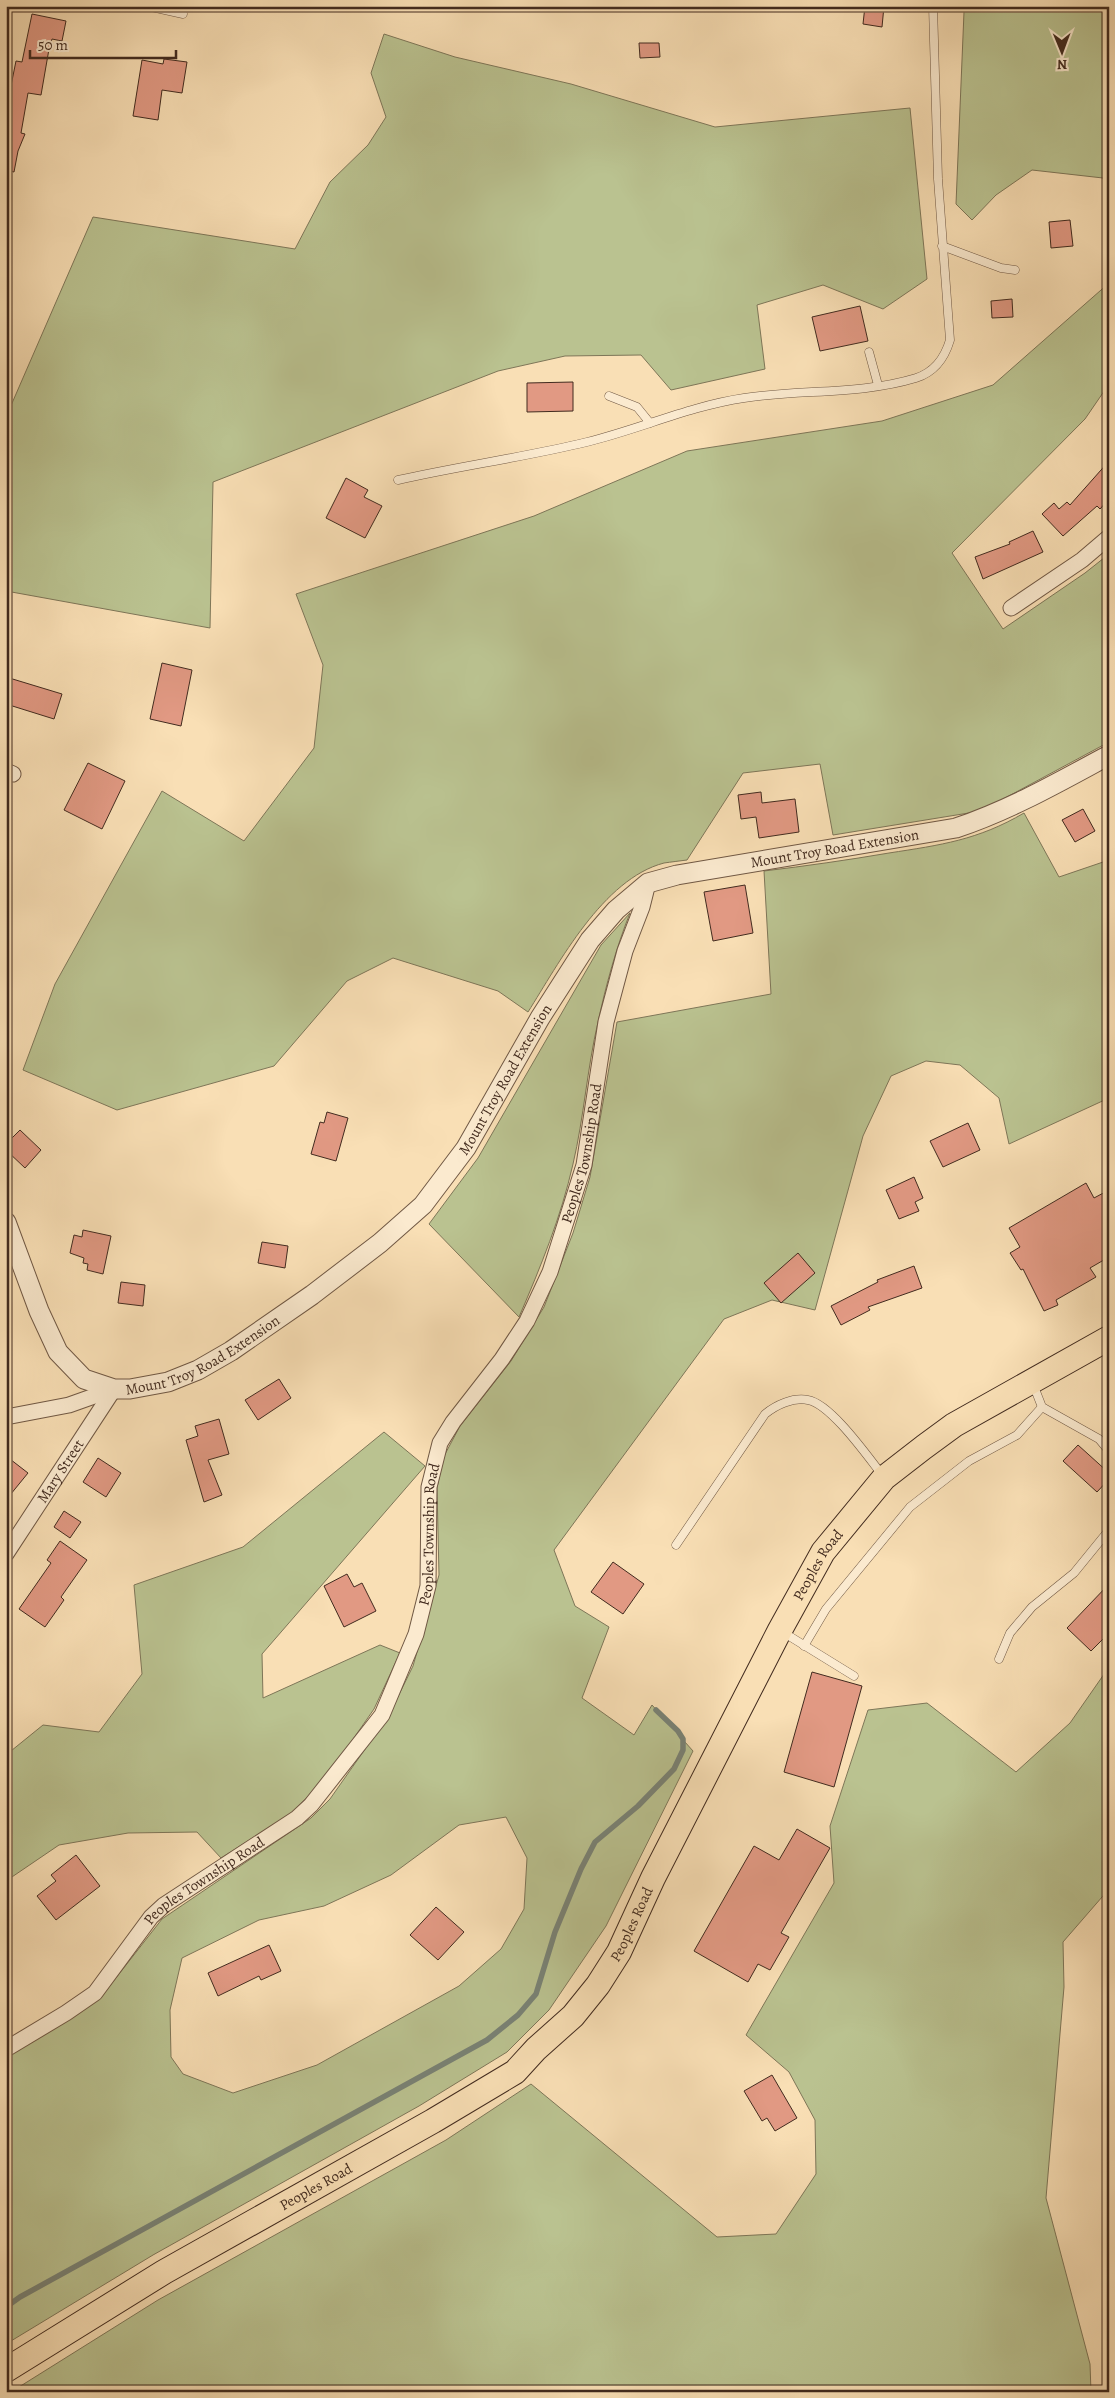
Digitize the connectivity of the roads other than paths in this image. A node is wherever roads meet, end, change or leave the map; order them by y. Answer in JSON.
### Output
{"nodes":[{"id":1,"x":147,"y":6,"type":"edge"},
{"id":2,"x":933,"y":6,"type":"edge"},
{"id":3,"x":183,"y":14,"type":"dead end"},
{"id":4,"x":942,"y":246,"type":"junction"},
{"id":5,"x":1015,"y":270,"type":"dead end"},
{"id":6,"x":869,"y":352,"type":"dead end"},
{"id":7,"x":878,"y":385,"type":"junction"},
{"id":8,"x":609,"y":396,"type":"dead end"},
{"id":9,"x":650,"y":423,"type":"junction"},
{"id":10,"x":398,"y":480,"type":"dead end"},
{"id":11,"x":1109,"y":537,"type":"edge"},
{"id":12,"x":1011,"y":608,"type":"dead end"},
{"id":13,"x":1109,"y":755,"type":"edge"},
{"id":14,"x":648,"y":884,"type":"junction"},
{"id":15,"x":6,"y":1222,"type":"edge"},
{"id":16,"x":1109,"y":1338,"type":"edge"},
{"id":17,"x":1032,"y":1382,"type":"junction"},
{"id":18,"x":114,"y":1389,"type":"junction"},
{"id":19,"x":1042,"y":1407,"type":"junction"},
{"id":20,"x":6,"y":1417,"type":"edge"},
{"id":21,"x":1109,"y":1451,"type":"edge"},
{"id":22,"x":884,"y":1478,"type":"junction"},
{"id":23,"x":1109,"y":1530,"type":"edge"},
{"id":24,"x":676,"y":1545,"type":"dead end"},
{"id":25,"x":6,"y":1554,"type":"edge"},
{"id":26,"x":780,"y":1630,"type":"junction"},
{"id":27,"x":804,"y":1646,"type":"junction"},
{"id":28,"x":999,"y":1659,"type":"dead end"},
{"id":29,"x":854,"y":1676,"type":"dead end"},
{"id":30,"x":6,"y":2049,"type":"edge"},
{"id":31,"x":6,"y":2370,"type":"edge"}],
"edges":[{"from":1,"to":3,"type":"lane"},
{"from":2,"to":4,"type":"lane"},
{"from":4,"to":5,"type":"lane"},
{"from":4,"to":7,"type":"lane"},
{"from":6,"to":7,"type":"lane"},
{"from":7,"to":9,"type":"lane"},
{"from":8,"to":9,"type":"lane"},
{"from":9,"to":10,"type":"lane"},
{"from":11,"to":12,"type":"street"},
{"from":13,"to":14,"type":"street","name":"Mount Troy Road Extension"},
{"from":14,"to":18,"type":"street","name":"Mount Troy Road Extension"},
{"from":14,"to":30,"type":"street","name":"Peoples Township Road"},
{"from":15,"to":18,"type":"street","name":"Mount Troy Road Extension"},
{"from":16,"to":17,"type":"main road","name":"Peoples Road"},
{"from":17,"to":19,"type":"lane"},
{"from":17,"to":22,"type":"main road","name":"Peoples Road"},
{"from":18,"to":20,"type":"street"},
{"from":18,"to":25,"type":"street","name":"Mary Street"},
{"from":19,"to":21,"type":"lane"},
{"from":19,"to":27,"type":"lane"},
{"from":22,"to":24,"type":"lane"},
{"from":22,"to":26,"type":"main road","name":"Peoples Road"},
{"from":23,"to":28,"type":"lane"},
{"from":26,"to":27,"type":"lane"},
{"from":26,"to":31,"type":"main road","name":"Peoples Road"},
{"from":27,"to":29,"type":"lane"}]}
